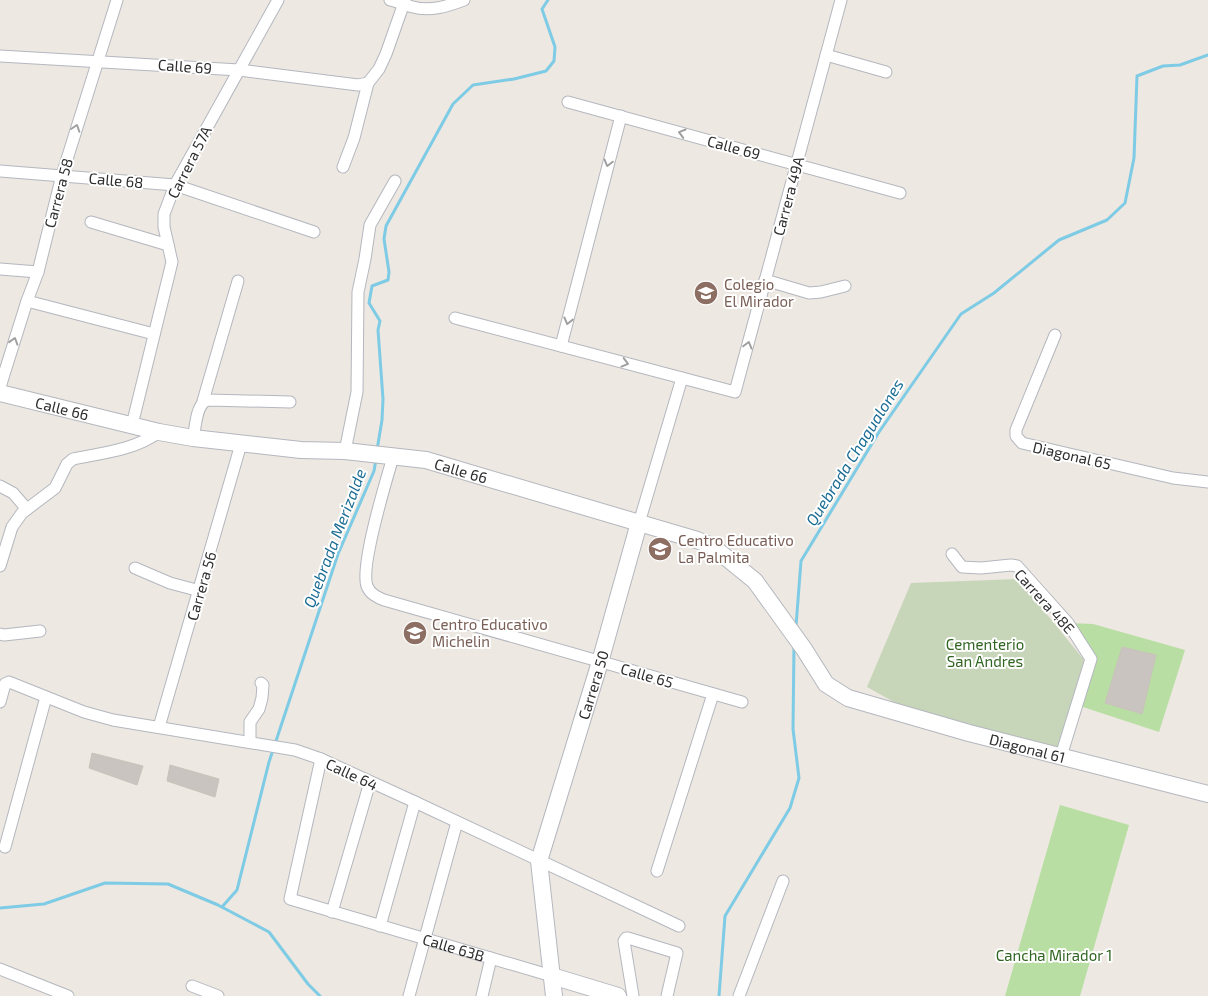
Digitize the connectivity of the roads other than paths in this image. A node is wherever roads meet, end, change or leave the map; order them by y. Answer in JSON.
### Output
{"nodes":[{"id":1,"x":118,"y":0,"type":"edge"},
{"id":2,"x":278,"y":0,"type":"edge"},
{"id":3,"x":390,"y":0,"type":"edge"},
{"id":4,"x":464,"y":0,"type":"edge"},
{"id":5,"x":841,"y":0,"type":"edge"},
{"id":6,"x":405,"y":1,"type":"edge"},
{"id":7,"x":826,"y":55,"type":"junction"},
{"id":8,"x":0,"y":56,"type":"edge"},
{"id":9,"x":98,"y":61,"type":"junction"},
{"id":10,"x":239,"y":70,"type":"junction"},
{"id":11,"x":886,"y":72,"type":"dead end"},
{"id":12,"x":368,"y":83,"type":"junction"},
{"id":13,"x":568,"y":102,"type":"dead end"},
{"id":14,"x":620,"y":116,"type":"junction"},
{"id":15,"x":797,"y":164,"type":"junction"},
{"id":16,"x":343,"y":167,"type":"dead end"},
{"id":17,"x":0,"y":171,"type":"edge"},
{"id":18,"x":62,"y":175,"type":"junction"},
{"id":19,"x":395,"y":181,"type":"dead end"},
{"id":20,"x":175,"y":185,"type":"junction"},
{"id":21,"x":900,"y":193,"type":"dead end"},
{"id":22,"x":91,"y":222,"type":"dead end"},
{"id":23,"x":314,"y":232,"type":"dead end"},
{"id":24,"x":168,"y":246,"type":"junction"},
{"id":25,"x":0,"y":269,"type":"edge"},
{"id":26,"x":38,"y":272,"type":"junction"},
{"id":27,"x":765,"y":280,"type":"junction"},
{"id":28,"x":238,"y":281,"type":"dead end"},
{"id":29,"x":845,"y":286,"type":"dead end"},
{"id":30,"x":26,"y":301,"type":"junction"},
{"id":31,"x":455,"y":318,"type":"dead end"},
{"id":32,"x":154,"y":334,"type":"junction"},
{"id":33,"x":1055,"y":335,"type":"dead end"},
{"id":34,"x":561,"y":346,"type":"junction"},
{"id":35,"x":682,"y":378,"type":"junction"},
{"id":36,"x":0,"y":387,"type":"edge"},
{"id":37,"x":0,"y":393,"type":"edge"},
{"id":38,"x":290,"y":402,"type":"dead end"},
{"id":39,"x":202,"y":403,"type":"junction"},
{"id":40,"x":132,"y":426,"type":"junction"},
{"id":41,"x":159,"y":432,"type":"junction"},
{"id":42,"x":193,"y":438,"type":"junction"},
{"id":43,"x":241,"y":444,"type":"junction"},
{"id":44,"x":345,"y":451,"type":"junction"},
{"id":45,"x":392,"y":457,"type":"junction"},
{"id":46,"x":1208,"y":482,"type":"edge"},
{"id":47,"x":0,"y":486,"type":"edge"},
{"id":48,"x":27,"y":509,"type":"junction"},
{"id":49,"x":639,"y":523,"type":"junction"},
{"id":50,"x":952,"y":554,"type":"dead end"},
{"id":51,"x":0,"y":566,"type":"edge"},
{"id":52,"x":135,"y":568,"type":"dead end"},
{"id":53,"x":200,"y":591,"type":"junction"},
{"id":54,"x":40,"y":631,"type":"dead end"},
{"id":55,"x":0,"y":634,"type":"edge"},
{"id":56,"x":600,"y":662,"type":"junction"},
{"id":57,"x":261,"y":683,"type":"dead end"},
{"id":58,"x":713,"y":694,"type":"junction"},
{"id":59,"x":46,"y":697,"type":"junction"},
{"id":60,"x":848,"y":698,"type":"joint"},
{"id":61,"x":0,"y":702,"type":"edge"},
{"id":62,"x":742,"y":702,"type":"dead end"},
{"id":63,"x":159,"y":727,"type":"junction"},
{"id":64,"x":250,"y":742,"type":"junction"},
{"id":65,"x":1061,"y":756,"type":"junction"},
{"id":66,"x":321,"y":759,"type":"junction"},
{"id":67,"x":370,"y":782,"type":"junction"},
{"id":68,"x":1208,"y":794,"type":"edge"},
{"id":69,"x":415,"y":802,"type":"junction"},
{"id":70,"x":457,"y":822,"type":"junction"},
{"id":71,"x":6,"y":847,"type":"dead end"},
{"id":72,"x":539,"y":861,"type":"junction"},
{"id":73,"x":657,"y":871,"type":"dead end"},
{"id":74,"x":783,"y":881,"type":"dead end"},
{"id":75,"x":332,"y":912,"type":"junction"},
{"id":76,"x":380,"y":926,"type":"junction"},
{"id":77,"x":679,"y":926,"type":"dead end"},
{"id":78,"x":425,"y":939,"type":"junction"},
{"id":79,"x":491,"y":958,"type":"junction"},
{"id":80,"x":0,"y":969,"type":"edge"},
{"id":81,"x":552,"y":976,"type":"junction"},
{"id":82,"x":192,"y":986,"type":"dead end"},
{"id":83,"x":68,"y":996,"type":"edge"},
{"id":84,"x":218,"y":996,"type":"edge"},
{"id":85,"x":408,"y":996,"type":"edge"},
{"id":86,"x":482,"y":996,"type":"edge"},
{"id":87,"x":554,"y":996,"type":"edge"},
{"id":88,"x":618,"y":996,"type":"edge"},
{"id":89,"x":633,"y":996,"type":"edge"},
{"id":90,"x":667,"y":996,"type":"edge"},
{"id":91,"x":739,"y":996,"type":"edge"}],
"edges":[{"from":1,"to":9,"type":"street","name":"Carrera 58"},
{"from":2,"to":10,"type":"street","name":"Carrera 57A"},
{"from":3,"to":6,"type":"street"},
{"from":4,"to":6,"type":"street"},
{"from":5,"to":7,"type":"street","name":"Carrera 49A"},
{"from":6,"to":12,"type":"street"},
{"from":7,"to":11,"type":"street"},
{"from":7,"to":15,"type":"street","name":"Carrera 49A"},
{"from":8,"to":9,"type":"street","name":"Calle 69"},
{"from":9,"to":10,"type":"street","name":"Calle 69"},
{"from":18,"to":9,"type":"street","name":"Carrera 58","one_way":true},
{"from":10,"to":12,"type":"street","name":"Calle 69"},
{"from":10,"to":20,"type":"street","name":"Carrera 57A"},
{"from":12,"to":16,"type":"street"},
{"from":13,"to":14,"type":"street","name":"Calle 69"},
{"from":15,"to":14,"type":"street","name":"Calle 69","one_way":true},
{"from":14,"to":34,"type":"street","one_way":true},
{"from":15,"to":21,"type":"street","name":"Calle 69"},
{"from":15,"to":27,"type":"street","name":"Carrera 49A"},
{"from":17,"to":18,"type":"street","name":"Calle 68"},
{"from":18,"to":20,"type":"street","name":"Calle 68"},
{"from":18,"to":26,"type":"street","name":"Carrera 58"},
{"from":19,"to":44,"type":"street"},
{"from":20,"to":23,"type":"street","name":"Calle 68"},
{"from":20,"to":24,"type":"street","name":"Carrera 57A"},
{"from":22,"to":24,"type":"street"},
{"from":24,"to":32,"type":"street","name":"Carrera 57A"},
{"from":25,"to":26,"type":"street"},
{"from":26,"to":30,"type":"street","name":"Carrera 58"},
{"from":27,"to":29,"type":"street"},
{"from":35,"to":27,"type":"street","name":"Carrera 49A","one_way":true},
{"from":28,"to":39,"type":"street"},
{"from":30,"to":32,"type":"street"},
{"from":36,"to":30,"type":"street","name":"Carrera 58","one_way":true},
{"from":31,"to":34,"type":"street"},
{"from":32,"to":40,"type":"street","name":"Carrera 57A"},
{"from":33,"to":46,"type":"street","name":"Diagonal 65"},
{"from":34,"to":35,"type":"street","one_way":true},
{"from":35,"to":49,"type":"street","name":"Carrera 50"},
{"from":37,"to":40,"type":"street","name":"Calle 66"},
{"from":38,"to":39,"type":"street"},
{"from":39,"to":42,"type":"street"},
{"from":40,"to":41,"type":"street","name":"Calle 66"},
{"from":41,"to":42,"type":"street","name":"Calle 66"},
{"from":41,"to":48,"type":"street"},
{"from":42,"to":43,"type":"street","name":"Calle 66"},
{"from":43,"to":44,"type":"street","name":"Calle 66"},
{"from":43,"to":53,"type":"street","name":"Carrera 56"},
{"from":44,"to":45,"type":"street","name":"Calle 66"},
{"from":45,"to":49,"type":"street","name":"Calle 66"},
{"from":45,"to":56,"type":"street","name":"Calle 65"},
{"from":47,"to":48,"type":"street"},
{"from":48,"to":51,"type":"street"},
{"from":49,"to":56,"type":"street","name":"Carrera 50"},
{"from":49,"to":60,"type":"street","name":"Calle 66"},
{"from":50,"to":65,"type":"street","name":"Carrera 48E"},
{"from":52,"to":53,"type":"street"},
{"from":53,"to":63,"type":"street","name":"Carrera 56"},
{"from":54,"to":55,"type":"street"},
{"from":56,"to":58,"type":"street","name":"Calle 65"},
{"from":56,"to":72,"type":"street","name":"Carrera 50"},
{"from":57,"to":64,"type":"street"},
{"from":58,"to":62,"type":"street","name":"Calle 65"},
{"from":58,"to":73,"type":"street"},
{"from":59,"to":61,"type":"street","name":"Calle 64"},
{"from":59,"to":63,"type":"street","name":"Calle 64"},
{"from":59,"to":71,"type":"street"},
{"from":60,"to":65,"type":"street","name":"Diagonal 61"},
{"from":63,"to":64,"type":"street","name":"Calle 64"},
{"from":64,"to":66,"type":"street","name":"Calle 64"},
{"from":65,"to":68,"type":"street","name":"Diagonal 61"},
{"from":66,"to":67,"type":"street","name":"Calle 64"},
{"from":66,"to":75,"type":"street","name":"Calle 63B"},
{"from":67,"to":69,"type":"street","name":"Calle 64"},
{"from":67,"to":75,"type":"street"},
{"from":69,"to":70,"type":"street","name":"Calle 64"},
{"from":69,"to":76,"type":"street"},
{"from":70,"to":72,"type":"street","name":"Calle 64"},
{"from":70,"to":78,"type":"street"},
{"from":72,"to":77,"type":"street","name":"Calle 64"},
{"from":72,"to":81,"type":"street","name":"Carrera 50"},
{"from":74,"to":91,"type":"street"},
{"from":75,"to":76,"type":"street","name":"Calle 63B"},
{"from":76,"to":78,"type":"street","name":"Calle 63B"},
{"from":78,"to":79,"type":"street","name":"Calle 63B"},
{"from":78,"to":85,"type":"street"},
{"from":79,"to":81,"type":"street","name":"Calle 63B"},
{"from":79,"to":86,"type":"street"},
{"from":80,"to":83,"type":"street"},
{"from":81,"to":87,"type":"street","name":"Carrera 50"},
{"from":81,"to":88,"type":"street","name":"Calle 63B"},
{"from":82,"to":84,"type":"street"},
{"from":89,"to":90,"type":"street"}]}
